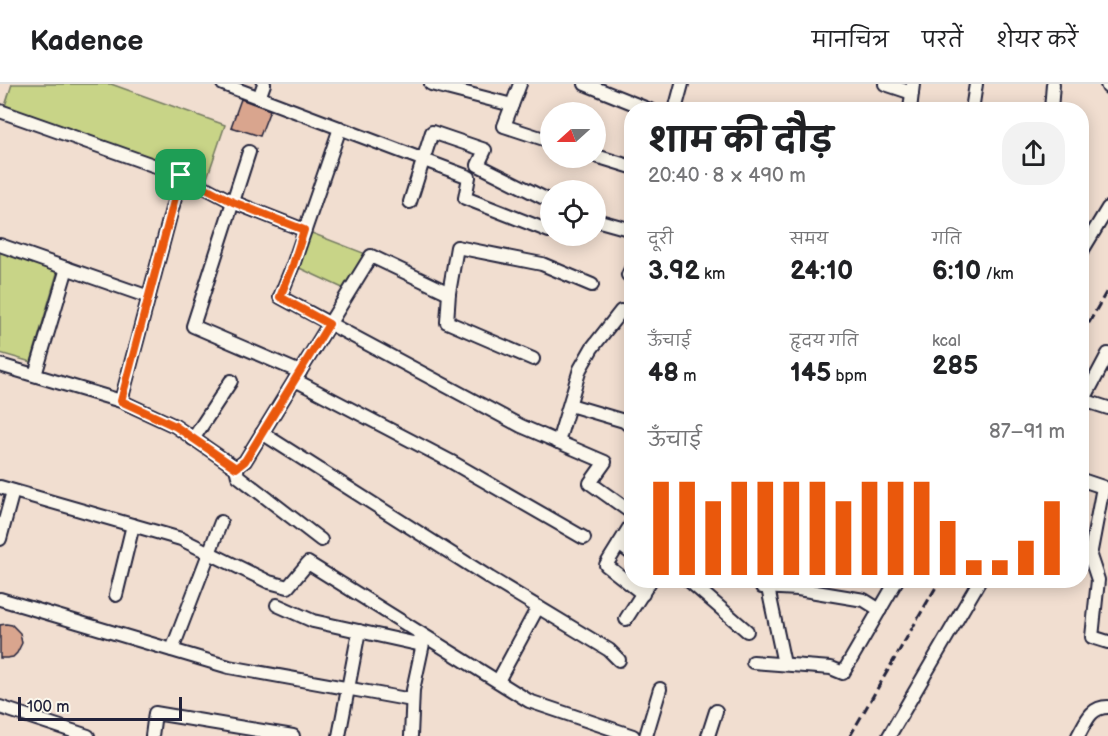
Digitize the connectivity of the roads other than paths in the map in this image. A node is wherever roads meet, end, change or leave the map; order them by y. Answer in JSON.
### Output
{"nodes":[{"id":1,"x":223,"y":84,"type":"edge"},
{"id":2,"x":264,"y":84,"type":"edge"},
{"id":3,"x":433,"y":84,"type":"edge"},
{"id":4,"x":520,"y":84,"type":"edge"},
{"id":5,"x":585,"y":84,"type":"edge"},
{"id":6,"x":682,"y":84,"type":"edge"},
{"id":7,"x":885,"y":84,"type":"edge"},
{"id":8,"x":976,"y":84,"type":"edge"},
{"id":9,"x":1053,"y":84,"type":"edge"},
{"id":10,"x":913,"y":88,"type":"edge"},
{"id":11,"x":259,"y":98,"type":"junction"},
{"id":12,"x":630,"y":102,"type":"edge"},
{"id":13,"x":677,"y":102,"type":"edge"},
{"id":14,"x":973,"y":102,"type":"edge"},
{"id":15,"x":1052,"y":102,"type":"edge"},
{"id":16,"x":512,"y":105,"type":"junction"},
{"id":17,"x":0,"y":111,"type":"edge"},
{"id":18,"x":340,"y":128,"type":"junction"},
{"id":19,"x":540,"y":138,"type":"edge"},
{"id":20,"x":249,"y":152,"type":"dead end"},
{"id":21,"x":424,"y":159,"type":"junction"},
{"id":22,"x":606,"y":159,"type":"edge"},
{"id":23,"x":624,"y":165,"type":"edge"},
{"id":24,"x":181,"y":175,"type":"junction"},
{"id":25,"x":540,"y":196,"type":"edge"},
{"id":26,"x":233,"y":202,"type":"junction"},
{"id":27,"x":410,"y":202,"type":"dead end"},
{"id":28,"x":1108,"y":208,"type":"edge"},
{"id":29,"x":606,"y":223,"type":"edge"},
{"id":30,"x":540,"y":227,"type":"edge"},
{"id":31,"x":624,"y":228,"type":"edge"},
{"id":32,"x":304,"y":230,"type":"junction"},
{"id":33,"x":1089,"y":239,"type":"edge"},
{"id":34,"x":0,"y":245,"type":"edge"},
{"id":35,"x":66,"y":268,"type":"junction"},
{"id":36,"x":592,"y":285,"type":"dead end"},
{"id":37,"x":448,"y":293,"type":"junction"},
{"id":38,"x":148,"y":297,"type":"junction"},
{"id":39,"x":621,"y":311,"type":"dead end"},
{"id":40,"x":329,"y":324,"type":"junction"},
{"id":41,"x":1108,"y":354,"type":"edge"},
{"id":42,"x":533,"y":359,"type":"dead end"},
{"id":43,"x":0,"y":365,"type":"edge"},
{"id":44,"x":35,"y":375,"type":"junction"},
{"id":45,"x":297,"y":376,"type":"junction"},
{"id":46,"x":231,"y":381,"type":"dead end"},
{"id":47,"x":1089,"y":388,"type":"edge"},
{"id":48,"x":121,"y":401,"type":"junction"},
{"id":49,"x":1089,"y":403,"type":"edge"},
{"id":50,"x":570,"y":405,"type":"junction"},
{"id":51,"x":1108,"y":408,"type":"edge"},
{"id":52,"x":624,"y":421,"type":"edge"},
{"id":53,"x":262,"y":433,"type":"junction"},
{"id":54,"x":193,"y":439,"type":"junction"},
{"id":55,"x":558,"y":442,"type":"junction"},
{"id":56,"x":236,"y":468,"type":"junction"},
{"id":57,"x":1089,"y":482,"type":"edge"},
{"id":58,"x":0,"y":487,"type":"edge"},
{"id":59,"x":1106,"y":487,"type":"edge"},
{"id":60,"x":13,"y":491,"type":"junction"},
{"id":61,"x":624,"y":507,"type":"edge"},
{"id":62,"x":221,"y":522,"type":"dead end"},
{"id":63,"x":133,"y":525,"type":"junction"},
{"id":64,"x":624,"y":536,"type":"edge"},
{"id":65,"x":0,"y":538,"type":"edge"},
{"id":66,"x":584,"y":538,"type":"dead end"},
{"id":67,"x":321,"y":540,"type":"dead end"},
{"id":68,"x":619,"y":544,"type":"junction"},
{"id":69,"x":624,"y":548,"type":"edge"},
{"id":70,"x":209,"y":553,"type":"junction"},
{"id":71,"x":624,"y":579,"type":"edge"},
{"id":72,"x":635,"y":588,"type":"edge"},
{"id":73,"x":646,"y":588,"type":"edge"},
{"id":74,"x":697,"y":588,"type":"edge"},
{"id":75,"x":764,"y":588,"type":"edge"},
{"id":76,"x":791,"y":588,"type":"edge"},
{"id":77,"x":892,"y":588,"type":"edge"},
{"id":78,"x":975,"y":588,"type":"edge"},
{"id":79,"x":643,"y":594,"type":"junction"},
{"id":80,"x":116,"y":596,"type":"dead end"},
{"id":81,"x":0,"y":598,"type":"edge"},
{"id":82,"x":277,"y":605,"type":"dead end"},
{"id":83,"x":538,"y":607,"type":"junction"},
{"id":84,"x":880,"y":610,"type":"junction"},
{"id":85,"x":626,"y":619,"type":"dead end"},
{"id":86,"x":359,"y":631,"type":"junction"},
{"id":87,"x":747,"y":632,"type":"dead end"},
{"id":88,"x":423,"y":641,"type":"junction"},
{"id":89,"x":1108,"y":642,"type":"edge"},
{"id":90,"x":172,"y":650,"type":"junction"},
{"id":91,"x":619,"y":660,"type":"dead end"},
{"id":92,"x":753,"y":662,"type":"dead end"},
{"id":93,"x":784,"y":664,"type":"junction"},
{"id":94,"x":498,"y":681,"type":"junction"},
{"id":95,"x":348,"y":688,"type":"junction"},
{"id":96,"x":660,"y":689,"type":"dead end"},
{"id":97,"x":412,"y":700,"type":"junction"},
{"id":98,"x":0,"y":707,"type":"edge"},
{"id":99,"x":1108,"y":707,"type":"edge"},
{"id":100,"x":716,"y":711,"type":"dead end"},
{"id":101,"x":88,"y":736,"type":"edge"},
{"id":102,"x":152,"y":736,"type":"edge"},
{"id":103,"x":293,"y":736,"type":"edge"},
{"id":104,"x":339,"y":736,"type":"edge"},
{"id":105,"x":411,"y":736,"type":"edge"},
{"id":106,"x":633,"y":736,"type":"edge"},
{"id":107,"x":646,"y":736,"type":"edge"},
{"id":108,"x":708,"y":736,"type":"edge"},
{"id":109,"x":890,"y":736,"type":"edge"},
{"id":110,"x":1078,"y":736,"type":"edge"}],
"edges":[{"from":1,"to":11,"type":"street"},
{"from":2,"to":11,"type":"street"},
{"from":3,"to":16,"type":"street"},
{"from":4,"to":16,"type":"street"},
{"from":5,"to":12,"type":"street"},
{"from":6,"to":13,"type":"street"},
{"from":7,"to":10,"type":"street"},
{"from":8,"to":14,"type":"street"},
{"from":9,"to":15,"type":"street"},
{"from":11,"to":18,"type":"street"},
{"from":16,"to":19,"type":"street"},
{"from":17,"to":24,"type":"street"},
{"from":18,"to":21,"type":"street"},
{"from":18,"to":32,"type":"street"},
{"from":20,"to":26,"type":"street"},
{"from":21,"to":25,"type":"street"},
{"from":21,"to":27,"type":"street"},
{"from":21,"to":30,"type":"street"},
{"from":22,"to":23,"type":"street"},
{"from":24,"to":26,"type":"street"},
{"from":24,"to":38,"type":"street"},
{"from":26,"to":32,"type":"street"},
{"from":26,"to":45,"type":"street"},
{"from":28,"to":33,"type":"street"},
{"from":29,"to":31,"type":"street"},
{"from":32,"to":40,"type":"street"},
{"from":34,"to":35,"type":"street"},
{"from":35,"to":38,"type":"street"},
{"from":35,"to":44,"type":"street"},
{"from":36,"to":37,"type":"street"},
{"from":37,"to":40,"type":"street"},
{"from":37,"to":42,"type":"street"},
{"from":38,"to":48,"type":"street"},
{"from":39,"to":50,"type":"street"},
{"from":40,"to":45,"type":"street"},
{"from":40,"to":55,"type":"street"},
{"from":41,"to":47,"type":"street"},
{"from":43,"to":44,"type":"street"},
{"from":44,"to":48,"type":"street"},
{"from":45,"to":53,"type":"street"},
{"from":45,"to":66,"type":"street"},
{"from":46,"to":54,"type":"street"},
{"from":48,"to":54,"type":"street"},
{"from":49,"to":51,"type":"street"},
{"from":50,"to":52,"type":"street"},
{"from":50,"to":55,"type":"street"},
{"from":53,"to":56,"type":"street"},
{"from":53,"to":83,"type":"street"},
{"from":54,"to":56,"type":"street"},
{"from":55,"to":61,"type":"street"},
{"from":56,"to":67,"type":"street"},
{"from":57,"to":59,"type":"street"},
{"from":58,"to":60,"type":"street"},
{"from":59,"to":89,"type":"street"},
{"from":60,"to":63,"type":"street"},
{"from":60,"to":65,"type":"street"},
{"from":62,"to":70,"type":"street"},
{"from":63,"to":70,"type":"street"},
{"from":63,"to":80,"type":"street"},
{"from":64,"to":68,"type":"street"},
{"from":68,"to":69,"type":"street"},
{"from":68,"to":71,"type":"street"},
{"from":70,"to":88,"type":"street"},
{"from":70,"to":90,"type":"street"},
{"from":72,"to":79,"type":"street"},
{"from":73,"to":79,"type":"street"},
{"from":74,"to":87,"type":"street"},
{"from":75,"to":93,"type":"street"},
{"from":76,"to":84,"type":"street"},
{"from":77,"to":84,"type":"street"},
{"from":78,"to":109,"type":"street"},
{"from":79,"to":85,"type":"street"},
{"from":81,"to":90,"type":"street"},
{"from":82,"to":86,"type":"street"},
{"from":83,"to":91,"type":"street"},
{"from":83,"to":94,"type":"street"},
{"from":84,"to":93,"type":"street"},
{"from":86,"to":88,"type":"street"},
{"from":86,"to":95,"type":"street"},
{"from":88,"to":94,"type":"street"},
{"from":88,"to":97,"type":"street"},
{"from":90,"to":95,"type":"street"},
{"from":92,"to":93,"type":"street"},
{"from":94,"to":106,"type":"street"},
{"from":95,"to":97,"type":"street"},
{"from":95,"to":104,"type":"street"},
{"from":96,"to":107,"type":"street"},
{"from":97,"to":105,"type":"street"},
{"from":98,"to":101,"type":"street"},
{"from":99,"to":110,"type":"street"},
{"from":100,"to":108,"type":"street"},
{"from":102,"to":103,"type":"street"}]}
